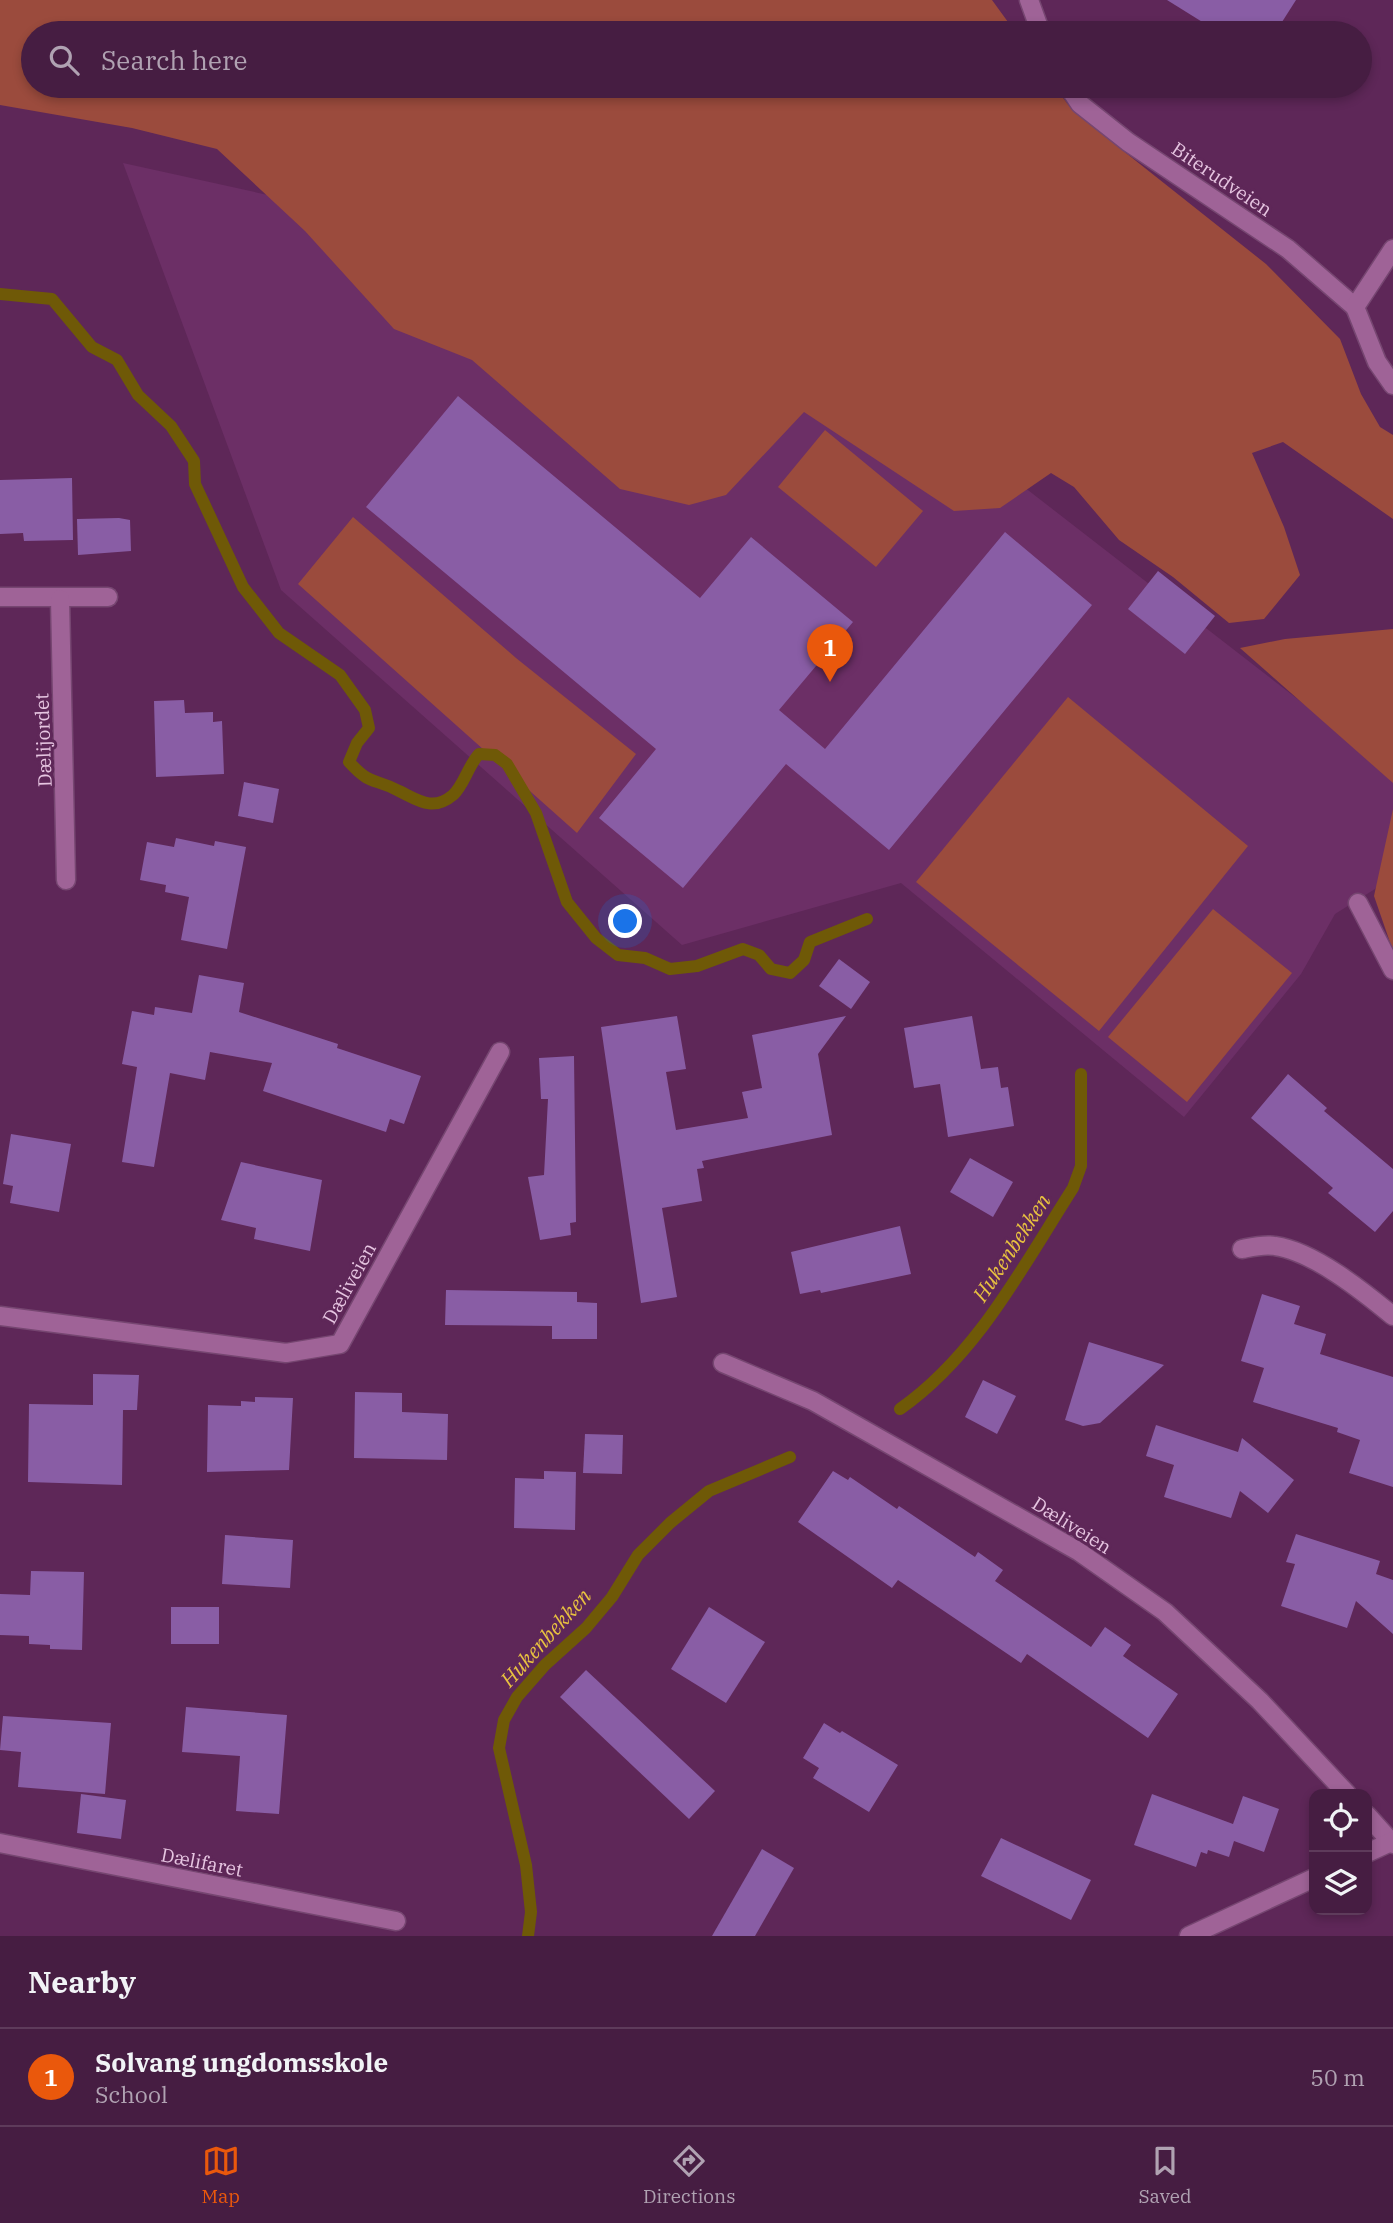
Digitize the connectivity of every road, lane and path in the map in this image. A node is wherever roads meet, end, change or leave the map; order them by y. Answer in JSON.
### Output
{"nodes":[{"id":1,"x":1029,"y":0,"type":"edge"},
{"id":2,"x":1037,"y":21,"type":"edge"},
{"id":3,"x":1076,"y":98,"type":"edge"},
{"id":4,"x":1393,"y":249,"type":"edge"},
{"id":5,"x":1355,"y":307,"type":"junction"},
{"id":6,"x":1393,"y":385,"type":"edge"},
{"id":7,"x":0,"y":597,"type":"edge"},
{"id":8,"x":108,"y":597,"type":"dead end"},
{"id":9,"x":60,"y":598,"type":"junction"},
{"id":10,"x":66,"y":880,"type":"dead end"},
{"id":11,"x":1358,"y":904,"type":"dead end"},
{"id":12,"x":1393,"y":970,"type":"edge"},
{"id":13,"x":500,"y":1052,"type":"dead end"},
{"id":14,"x":1242,"y":1248,"type":"dead end"},
{"id":15,"x":0,"y":1316,"type":"edge"},
{"id":16,"x":1393,"y":1316,"type":"edge"},
{"id":17,"x":723,"y":1363,"type":"dead end"},
{"id":18,"x":1342,"y":1789,"type":"edge"},
{"id":19,"x":1372,"y":1820,"type":"edge"},
{"id":20,"x":1392,"y":1842,"type":"edge"},
{"id":21,"x":0,"y":1843,"type":"edge"},
{"id":22,"x":1369,"y":1852,"type":"edge"},
{"id":23,"x":1309,"y":1880,"type":"edge"},
{"id":24,"x":396,"y":1921,"type":"dead end"},
{"id":25,"x":1189,"y":1936,"type":"edge"}],
"edges":[{"from":1,"to":2,"type":"street"},
{"from":3,"to":5,"type":"street","name":"Biterudveien"},
{"from":4,"to":5,"type":"street"},
{"from":5,"to":6,"type":"street","name":"Biterudveien"},
{"from":7,"to":9,"type":"street"},
{"from":8,"to":9,"type":"street"},
{"from":9,"to":10,"type":"street","name":"Dælijordet"},
{"from":11,"to":12,"type":"street"},
{"from":13,"to":15,"type":"street","name":"Dæliveien"},
{"from":14,"to":16,"type":"street"},
{"from":17,"to":18,"type":"street","name":"Dæliveien"},
{"from":19,"to":20,"type":"street"},
{"from":20,"to":22,"type":"street"},
{"from":21,"to":24,"type":"street","name":"Dælifaret"},
{"from":23,"to":25,"type":"street"}]}
